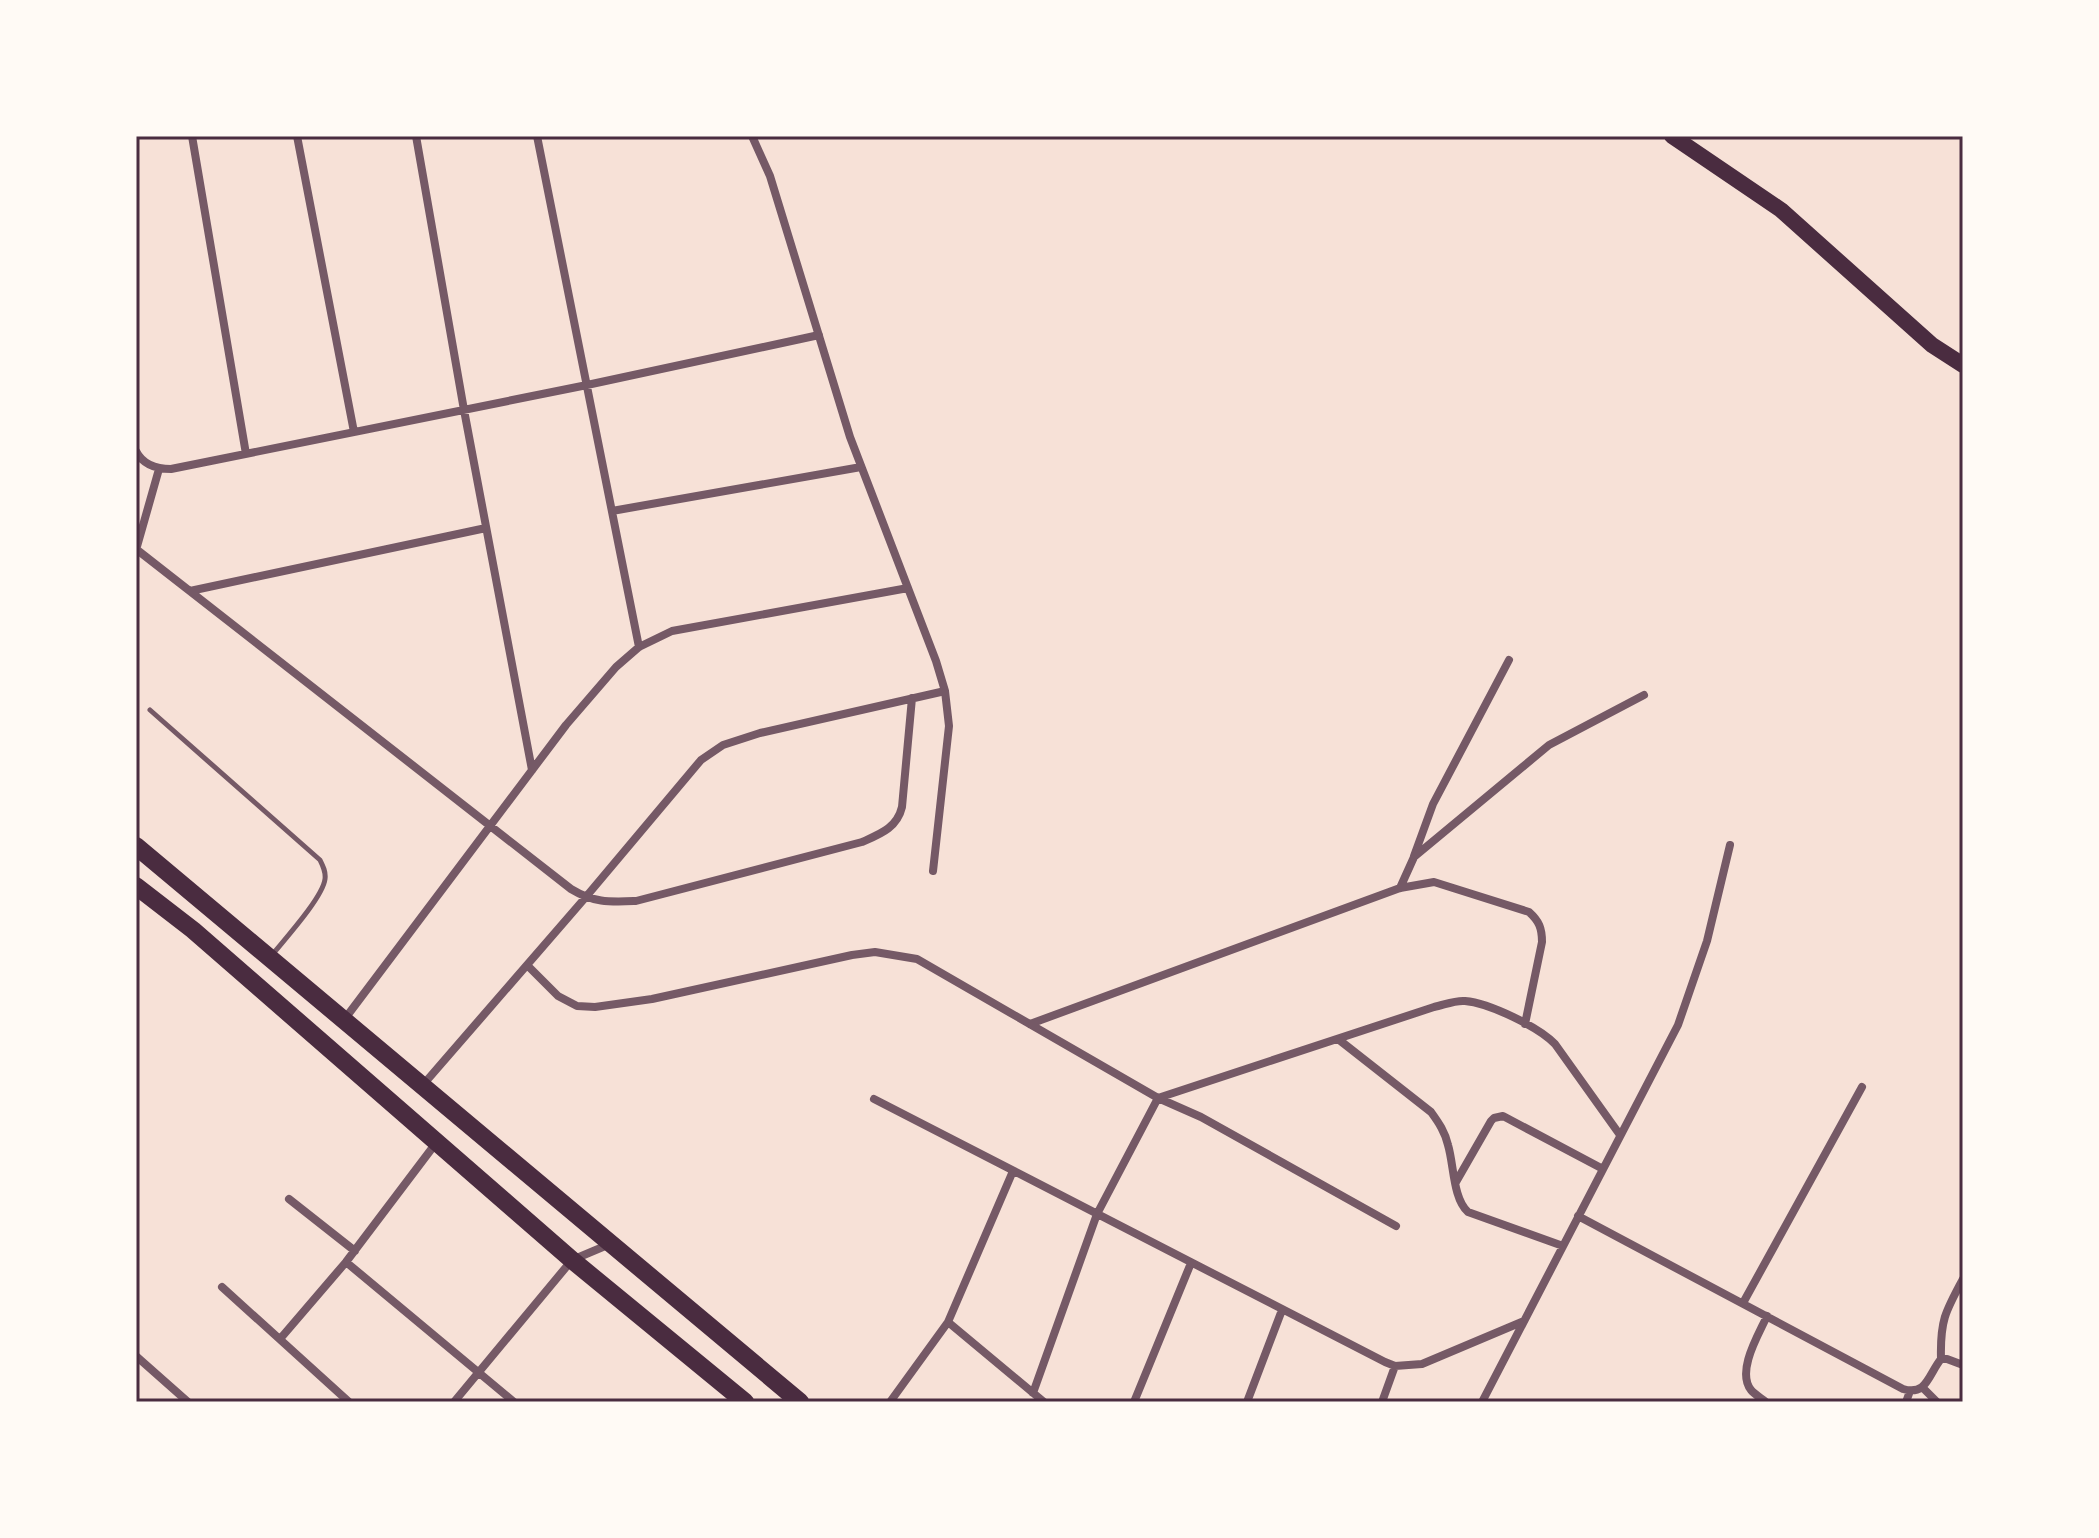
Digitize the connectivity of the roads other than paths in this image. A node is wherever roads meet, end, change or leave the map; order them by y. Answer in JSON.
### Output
{"nodes":[{"id":1,"x":192,"y":136,"type":"edge"},
{"id":2,"x":297,"y":136,"type":"edge"},
{"id":3,"x":416,"y":136,"type":"edge"},
{"id":4,"x":537,"y":136,"type":"edge"},
{"id":5,"x":752,"y":136,"type":"edge"},
{"id":6,"x":1672,"y":136,"type":"edge"},
{"id":7,"x":819,"y":335,"type":"junction"},
{"id":8,"x":1963,"y":365,"type":"edge"},
{"id":9,"x":587,"y":385,"type":"junction"},
{"id":10,"x":464,"y":410,"type":"junction"},
{"id":11,"x":354,"y":432,"type":"junction"},
{"id":12,"x":136,"y":451,"type":"edge"},
{"id":13,"x":246,"y":454,"type":"junction"},
{"id":14,"x":861,"y":467,"type":"junction"},
{"id":15,"x":159,"y":469,"type":"junction"},
{"id":16,"x":612,"y":511,"type":"junction"},
{"id":17,"x":486,"y":528,"type":"junction"},
{"id":18,"x":136,"y":550,"type":"edge"},
{"id":19,"x":908,"y":588,"type":"junction"},
{"id":20,"x":190,"y":591,"type":"junction"},
{"id":21,"x":639,"y":647,"type":"junction"},
{"id":22,"x":1509,"y":660,"type":"dead end"},
{"id":23,"x":945,"y":691,"type":"junction"},
{"id":24,"x":1644,"y":695,"type":"dead end"},
{"id":25,"x":912,"y":698,"type":"junction"},
{"id":26,"x":150,"y":710,"type":"dead end"},
{"id":27,"x":532,"y":770,"type":"junction"},
{"id":28,"x":490,"y":825,"type":"junction"},
{"id":29,"x":1730,"y":845,"type":"dead end"},
{"id":30,"x":136,"y":846,"type":"edge"},
{"id":31,"x":1414,"y":857,"type":"junction"},
{"id":32,"x":933,"y":871,"type":"dead end"},
{"id":33,"x":136,"y":886,"type":"edge"},
{"id":34,"x":1400,"y":888,"type":"junction"},
{"id":35,"x":585,"y":898,"type":"junction"},
{"id":36,"x":269,"y":959,"type":"junction"},
{"id":37,"x":527,"y":965,"type":"junction"},
{"id":38,"x":343,"y":1021,"type":"junction"},
{"id":39,"x":1030,"y":1024,"type":"junction"},
{"id":40,"x":1525,"y":1024,"type":"junction"},
{"id":41,"x":1338,"y":1039,"type":"junction"},
{"id":42,"x":422,"y":1086,"type":"junction"},
{"id":43,"x":1862,"y":1087,"type":"dead end"},
{"id":44,"x":1158,"y":1098,"type":"junction"},
{"id":45,"x":874,"y":1099,"type":"dead end"},
{"id":46,"x":1620,"y":1135,"type":"junction"},
{"id":47,"x":437,"y":1142,"type":"junction"},
{"id":48,"x":1603,"y":1169,"type":"junction"},
{"id":49,"x":1013,"y":1171,"type":"junction"},
{"id":50,"x":1456,"y":1183,"type":"junction"},
{"id":51,"x":289,"y":1199,"type":"dead end"},
{"id":52,"x":1097,"y":1214,"type":"junction"},
{"id":53,"x":1578,"y":1216,"type":"junction"},
{"id":54,"x":1396,"y":1226,"type":"dead end"},
{"id":55,"x":610,"y":1244,"type":"junction"},
{"id":56,"x":1563,"y":1246,"type":"junction"},
{"id":57,"x":355,"y":1251,"type":"junction"},
{"id":58,"x":572,"y":1260,"type":"junction"},
{"id":59,"x":346,"y":1262,"type":"junction"},
{"id":60,"x":1191,"y":1263,"type":"junction"},
{"id":61,"x":1963,"y":1279,"type":"edge"},
{"id":62,"x":222,"y":1287,"type":"dead end"},
{"id":63,"x":1743,"y":1303,"type":"junction"},
{"id":64,"x":1282,"y":1310,"type":"junction"},
{"id":65,"x":1767,"y":1316,"type":"junction"},
{"id":66,"x":1524,"y":1321,"type":"junction"},
{"id":67,"x":948,"y":1322,"type":"junction"},
{"id":68,"x":280,"y":1339,"type":"junction"},
{"id":69,"x":136,"y":1356,"type":"edge"},
{"id":70,"x":1941,"y":1359,"type":"junction"},
{"id":71,"x":1963,"y":1365,"type":"edge"},
{"id":72,"x":1395,"y":1366,"type":"junction"},
{"id":73,"x":479,"y":1373,"type":"junction"},
{"id":74,"x":1923,"y":1388,"type":"junction"},
{"id":75,"x":1910,"y":1391,"type":"junction"},
{"id":76,"x":1033,"y":1393,"type":"junction"},
{"id":77,"x":188,"y":1402,"type":"edge"},
{"id":78,"x":349,"y":1402,"type":"edge"},
{"id":79,"x":454,"y":1402,"type":"edge"},
{"id":80,"x":514,"y":1402,"type":"edge"},
{"id":81,"x":745,"y":1402,"type":"edge"},
{"id":82,"x":800,"y":1402,"type":"edge"},
{"id":83,"x":890,"y":1402,"type":"edge"},
{"id":84,"x":1044,"y":1402,"type":"edge"},
{"id":85,"x":1134,"y":1402,"type":"edge"},
{"id":86,"x":1247,"y":1402,"type":"edge"},
{"id":87,"x":1382,"y":1402,"type":"edge"},
{"id":88,"x":1482,"y":1402,"type":"edge"},
{"id":89,"x":1766,"y":1402,"type":"edge"},
{"id":90,"x":1906,"y":1402,"type":"edge"},
{"id":91,"x":1937,"y":1402,"type":"edge"}],
"edges":[{"from":1,"to":13,"type":"street"},
{"from":2,"to":11,"type":"street"},
{"from":3,"to":10,"type":"street"},
{"from":4,"to":9,"type":"street"},
{"from":5,"to":7,"type":"street"},
{"from":6,"to":8,"type":"main road"},
{"from":7,"to":9,"type":"street"},
{"from":7,"to":14,"type":"street"},
{"from":9,"to":10,"type":"street"},
{"from":9,"to":16,"type":"street"},
{"from":10,"to":11,"type":"street"},
{"from":10,"to":17,"type":"street"},
{"from":11,"to":13,"type":"street"},
{"from":12,"to":15,"type":"street"},
{"from":13,"to":15,"type":"street"},
{"from":14,"to":16,"type":"street"},
{"from":14,"to":19,"type":"street"},
{"from":15,"to":18,"type":"street"},
{"from":16,"to":21,"type":"street"},
{"from":17,"to":20,"type":"street"},
{"from":17,"to":27,"type":"street"},
{"from":18,"to":20,"type":"street"},
{"from":19,"to":21,"type":"street"},
{"from":19,"to":23,"type":"street"},
{"from":20,"to":28,"type":"street"},
{"from":21,"to":27,"type":"street"},
{"from":22,"to":31,"type":"street"},
{"from":23,"to":25,"type":"street"},
{"from":23,"to":32,"type":"street"},
{"from":24,"to":31,"type":"street"},
{"from":25,"to":35,"type":"street"},
{"from":25,"to":35,"type":"street"},
{"from":26,"to":36,"type":"lane"},
{"from":27,"to":28,"type":"street"},
{"from":28,"to":35,"type":"street"},
{"from":28,"to":38,"type":"street"},
{"from":29,"to":46,"type":"street"},
{"from":30,"to":36,"type":"highway"},
{"from":31,"to":34,"type":"street"},
{"from":33,"to":47,"type":"highway"},
{"from":34,"to":39,"type":"street"},
{"from":34,"to":40,"type":"street"},
{"from":35,"to":37,"type":"street"},
{"from":36,"to":38,"type":"highway"},
{"from":37,"to":39,"type":"street"},
{"from":37,"to":42,"type":"street"},
{"from":38,"to":42,"type":"highway"},
{"from":39,"to":44,"type":"street"},
{"from":40,"to":41,"type":"street"},
{"from":40,"to":46,"type":"street"},
{"from":41,"to":44,"type":"street"},
{"from":41,"to":50,"type":"street"},
{"from":42,"to":55,"type":"highway"},
{"from":43,"to":63,"type":"street"},
{"from":44,"to":52,"type":"street"},
{"from":44,"to":54,"type":"street"},
{"from":45,"to":49,"type":"street"},
{"from":46,"to":48,"type":"street"},
{"from":47,"to":57,"type":"street"},
{"from":47,"to":58,"type":"highway"},
{"from":48,"to":50,"type":"street"},
{"from":48,"to":53,"type":"street"},
{"from":49,"to":52,"type":"street"},
{"from":49,"to":67,"type":"street"},
{"from":50,"to":56,"type":"street"},
{"from":51,"to":57,"type":"street"},
{"from":52,"to":60,"type":"street"},
{"from":52,"to":76,"type":"street"},
{"from":53,"to":56,"type":"street"},
{"from":53,"to":63,"type":"street"},
{"from":55,"to":58,"type":"street"},
{"from":55,"to":82,"type":"highway"},
{"from":56,"to":66,"type":"street"},
{"from":57,"to":59,"type":"street"},
{"from":58,"to":73,"type":"street"},
{"from":58,"to":81,"type":"highway"},
{"from":59,"to":68,"type":"street"},
{"from":59,"to":73,"type":"street"},
{"from":60,"to":64,"type":"street"},
{"from":60,"to":85,"type":"street"},
{"from":61,"to":70,"type":"street"},
{"from":62,"to":68,"type":"street"},
{"from":63,"to":65,"type":"street"},
{"from":64,"to":72,"type":"street"},
{"from":64,"to":86,"type":"street"},
{"from":65,"to":75,"type":"street"},
{"from":65,"to":89,"type":"street"},
{"from":66,"to":72,"type":"street"},
{"from":66,"to":88,"type":"street"},
{"from":67,"to":76,"type":"street"},
{"from":67,"to":83,"type":"street"},
{"from":68,"to":78,"type":"street"},
{"from":69,"to":77,"type":"street"},
{"from":70,"to":71,"type":"street"},
{"from":70,"to":74,"type":"street"},
{"from":72,"to":87,"type":"street"},
{"from":73,"to":79,"type":"street"},
{"from":73,"to":80,"type":"street"},
{"from":74,"to":75,"type":"street"},
{"from":74,"to":91,"type":"street"},
{"from":75,"to":90,"type":"street"},
{"from":76,"to":84,"type":"street"}]}
